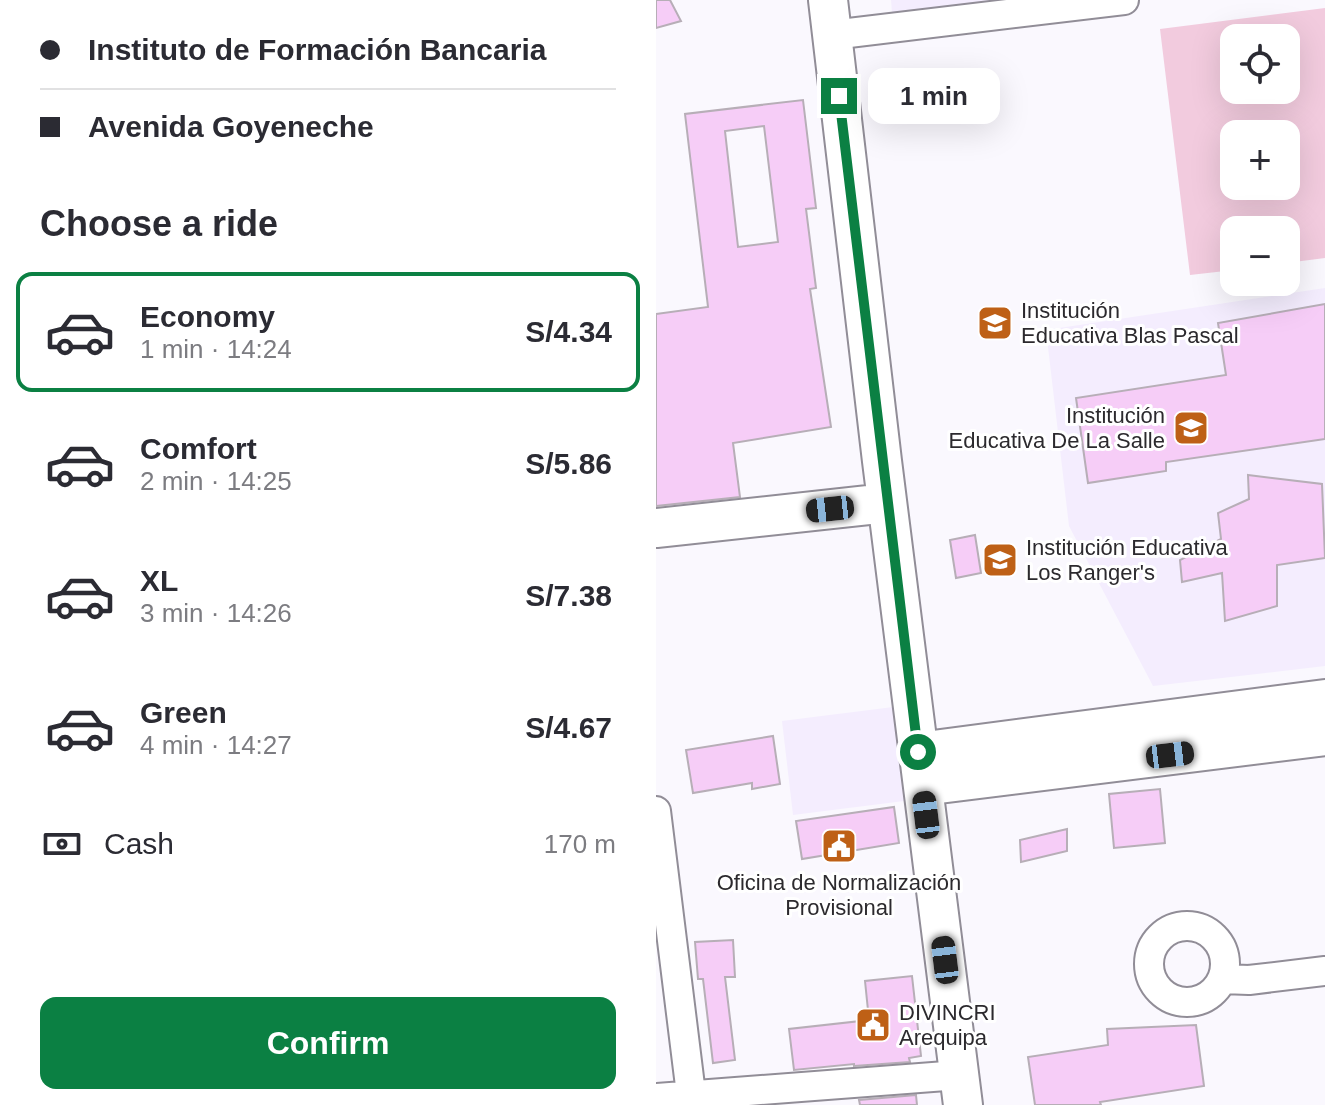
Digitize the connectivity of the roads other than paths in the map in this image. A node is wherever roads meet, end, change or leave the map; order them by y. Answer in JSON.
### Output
{"nodes":[{"id":1,"x":1124,"y":0,"type":"edge"},
{"id":2,"x":830,"y":18,"type":"edge"},
{"id":3,"x":887,"y":503,"type":"junction"},
{"id":4,"x":656,"y":528,"type":"edge"},
{"id":5,"x":1325,"y":699,"type":"edge"},
{"id":6,"x":1325,"y":736,"type":"edge"},
{"id":7,"x":921,"y":769,"type":"junction"},
{"id":8,"x":656,"y":811,"type":"edge"},
{"id":9,"x":1325,"y":971,"type":"edge"},
{"id":10,"x":1222,"y":979,"type":"dead end"},
{"id":11,"x":961,"y":1090,"type":"edge"},
{"id":12,"x":691,"y":1094,"type":"junction"},
{"id":13,"x":656,"y":1098,"type":"edge"}],
"edges":[{"from":1,"to":2,"type":"street"},
{"from":2,"to":3,"type":"street"},
{"from":3,"to":4,"type":"street"},
{"from":3,"to":7,"type":"street"},
{"from":5,"to":7,"type":"street"},
{"from":6,"to":7,"type":"street"},
{"from":7,"to":11,"type":"street"},
{"from":8,"to":12,"type":"street"},
{"from":9,"to":10,"type":"street"},
{"from":11,"to":12,"type":"street"},
{"from":12,"to":13,"type":"street"}]}
